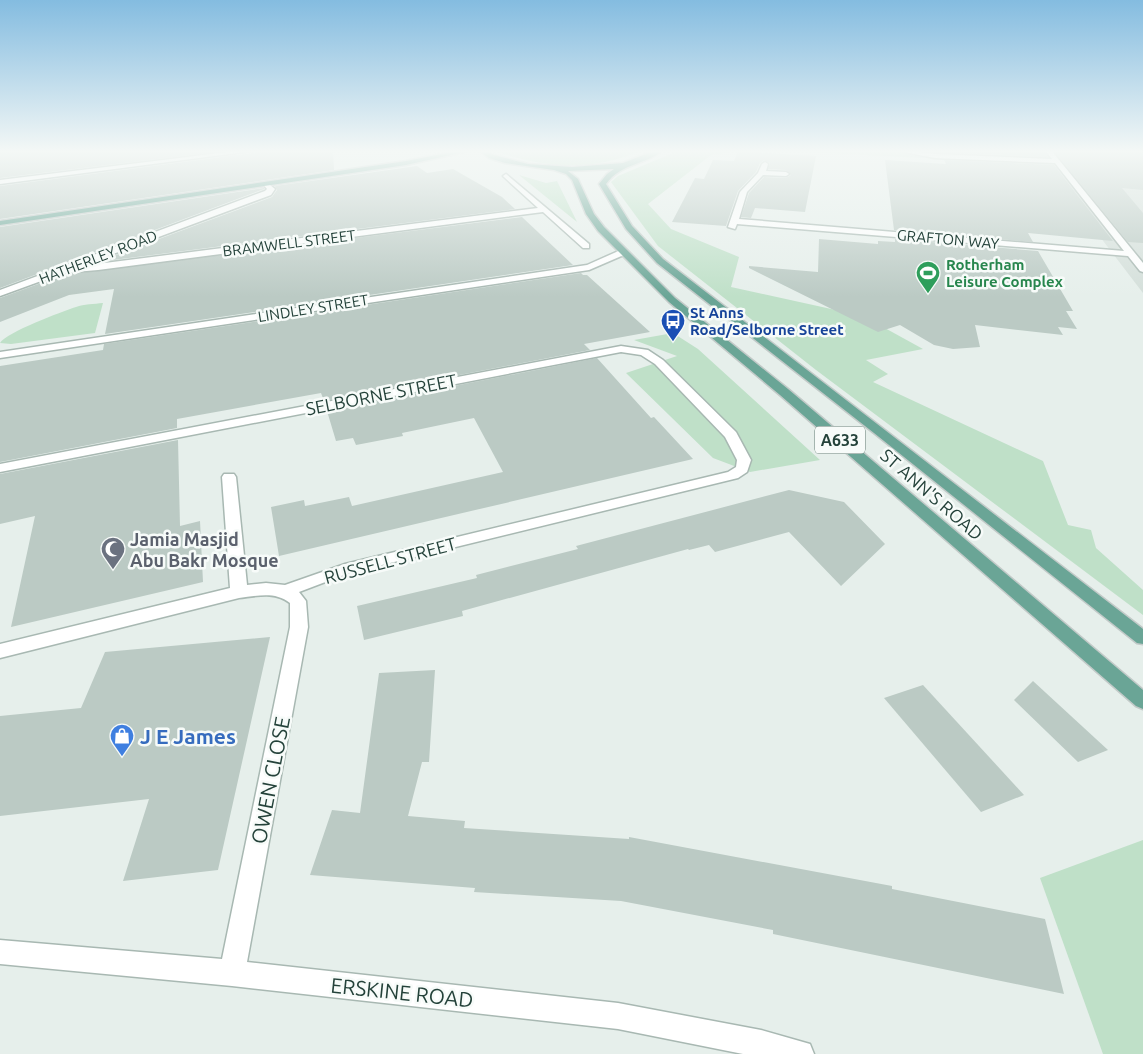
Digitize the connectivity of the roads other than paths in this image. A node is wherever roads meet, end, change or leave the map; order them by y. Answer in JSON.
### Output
{"nodes":[{"id":1,"x":162,"y":199,"type":"edge"},
{"id":2,"x":252,"y":199,"type":"edge"},
{"id":3,"x":531,"y":199,"type":"edge"},
{"id":4,"x":584,"y":199,"type":"edge"},
{"id":5,"x":612,"y":199,"type":"edge"},
{"id":6,"x":739,"y":199,"type":"edge"},
{"id":7,"x":1088,"y":199,"type":"edge"},
{"id":8,"x":543,"y":210,"type":"junction"},
{"id":9,"x":0,"y":223,"type":"edge"},
{"id":10,"x":586,"y":246,"type":"dead end"},
{"id":11,"x":623,"y":252,"type":"junction"},
{"id":12,"x":1131,"y":254,"type":"junction"},
{"id":13,"x":1143,"y":269,"type":"edge"},
{"id":14,"x":64,"y":270,"type":"junction"},
{"id":15,"x":0,"y":293,"type":"edge"},
{"id":16,"x":0,"y":355,"type":"edge"},
{"id":17,"x":731,"y":435,"type":"joint"},
{"id":18,"x":0,"y":468,"type":"edge"},
{"id":19,"x":229,"y":477,"type":"dead end"},
{"id":20,"x":286,"y":591,"type":"junction"},
{"id":21,"x":239,"y":592,"type":"junction"},
{"id":22,"x":1143,"y":638,"type":"edge"},
{"id":23,"x":0,"y":651,"type":"edge"},
{"id":24,"x":1143,"y":701,"type":"edge"},
{"id":25,"x":0,"y":952,"type":"edge"},
{"id":26,"x":232,"y":973,"type":"junction"},
{"id":27,"x":800,"y":1054,"type":"edge"}],
"edges":[{"from":1,"to":9,"type":"main road"},
{"from":2,"to":14,"type":"street","name":"HATHERLEY ROAD"},
{"from":3,"to":8,"type":"street"},
{"from":4,"to":11,"type":"main road","name":"ST ANN'S ROAD","number":"A633"},
{"from":5,"to":22,"type":"main road","name":"ST ANN'S ROAD","number":"A633"},
{"from":6,"to":12,"type":"street","name":"GRAFTON WAY"},
{"from":7,"to":12,"type":"street"},
{"from":8,"to":10,"type":"street"},
{"from":8,"to":14,"type":"street","name":"BRAMWELL STREET"},
{"from":11,"to":16,"type":"street","name":"LINDLEY STREET"},
{"from":11,"to":24,"type":"main road","name":"ST ANN'S ROAD","number":"A633"},
{"from":12,"to":13,"type":"street"},
{"from":14,"to":15,"type":"street","name":"HATHERLEY ROAD"},
{"from":17,"to":18,"type":"street","name":"SELBORNE STREET"},
{"from":17,"to":20,"type":"street","name":"RUSSELL STREET"},
{"from":19,"to":21,"type":"street"},
{"from":20,"to":21,"type":"street","name":"RUSSELL STREET"},
{"from":20,"to":26,"type":"street","name":"OWEN CLOSE"},
{"from":21,"to":23,"type":"street","name":"RUSSELL STREET"},
{"from":25,"to":26,"type":"street","name":"ERSKINE ROAD"},
{"from":26,"to":27,"type":"street","name":"ERSKINE ROAD"}]}
